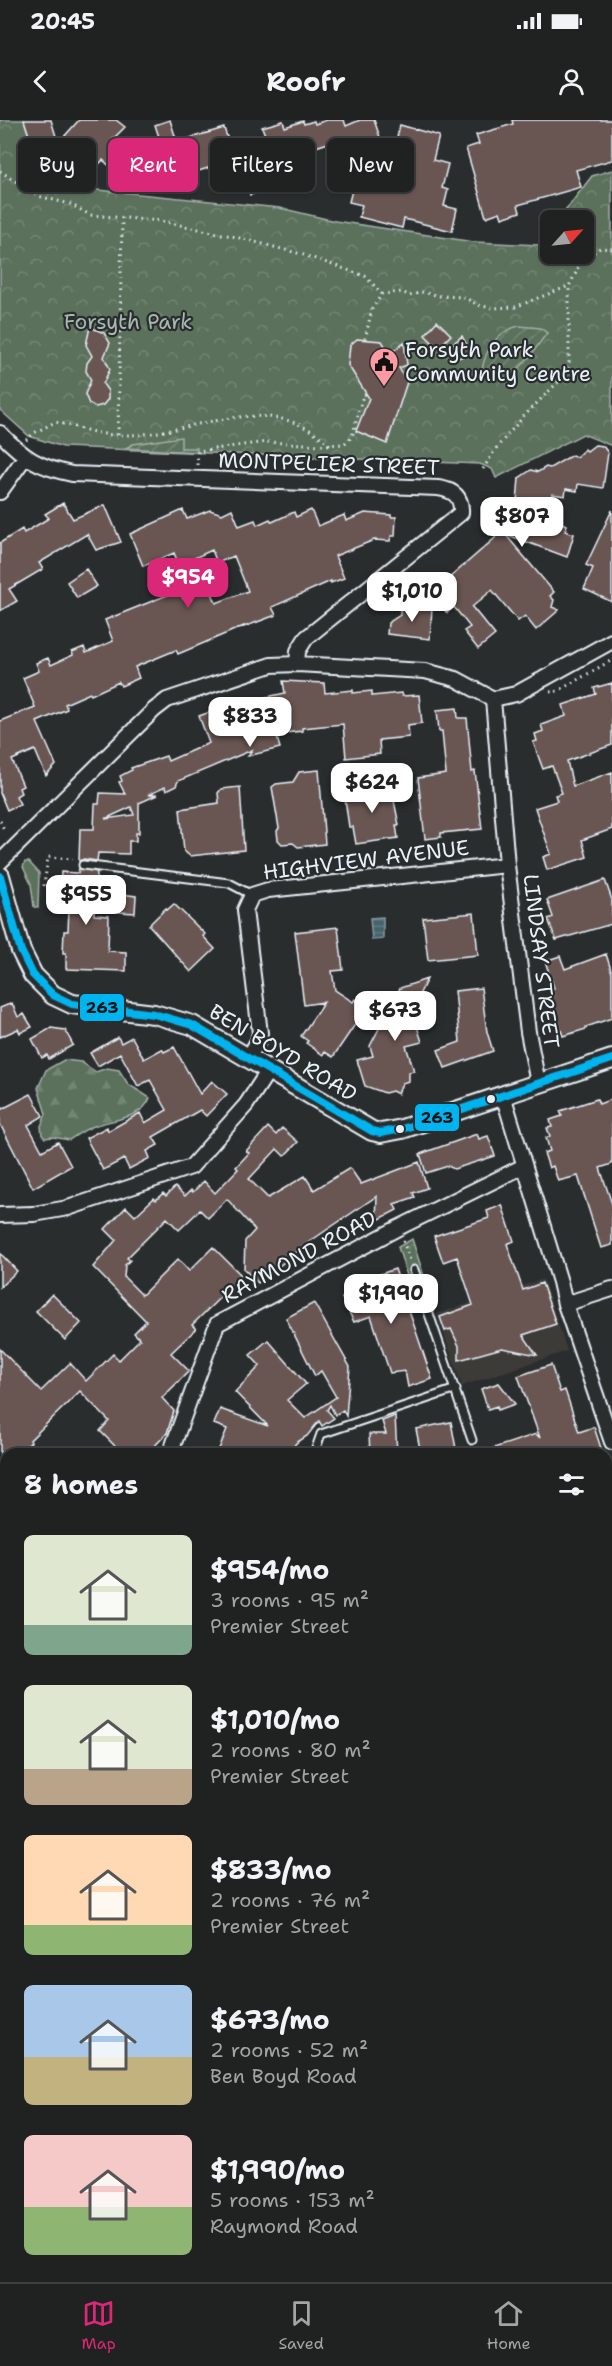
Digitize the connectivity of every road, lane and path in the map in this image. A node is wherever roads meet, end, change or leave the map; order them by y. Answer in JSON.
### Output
{"nodes":[{"id":1,"x":0,"y":171,"type":"edge"},
{"id":2,"x":122,"y":218,"type":"junction"},
{"id":3,"x":612,"y":249,"type":"edge"},
{"id":4,"x":569,"y":286,"type":"junction"},
{"id":5,"x":382,"y":294,"type":"junction"},
{"id":6,"x":365,"y":339,"type":"dead end"},
{"id":7,"x":366,"y":394,"type":"dead end"},
{"id":8,"x":0,"y":433,"type":"edge"},
{"id":9,"x":118,"y":435,"type":"junction"},
{"id":10,"x":330,"y":445,"type":"junction"},
{"id":11,"x":21,"y":454,"type":"junction"},
{"id":12,"x":483,"y":469,"type":"dead end"},
{"id":13,"x":196,"y":479,"type":"junction"},
{"id":14,"x":0,"y":492,"type":"edge"},
{"id":15,"x":612,"y":641,"type":"edge"},
{"id":16,"x":297,"y":664,"type":"junction"},
{"id":17,"x":493,"y":699,"type":"junction"},
{"id":18,"x":0,"y":821,"type":"edge"},
{"id":19,"x":4,"y":830,"type":"dead end"},
{"id":20,"x":0,"y":862,"type":"edge"},
{"id":21,"x":82,"y":865,"type":"joint"},
{"id":22,"x":507,"y":865,"type":"junction"},
{"id":23,"x":0,"y":876,"type":"edge"},
{"id":24,"x":44,"y":886,"type":"dead end"},
{"id":25,"x":252,"y":895,"type":"junction"},
{"id":26,"x":249,"y":1057,"type":"junction"},
{"id":27,"x":612,"y":1059,"type":"edge"},
{"id":28,"x":269,"y":1070,"type":"junction"},
{"id":29,"x":538,"y":1083,"type":"junction"},
{"id":30,"x":502,"y":1095,"type":"junction"},
{"id":31,"x":524,"y":1166,"type":"junction"},
{"id":32,"x":0,"y":1215,"type":"edge"},
{"id":33,"x":398,"y":1228,"type":"junction"},
{"id":34,"x":414,"y":1270,"type":"joint"},
{"id":35,"x":612,"y":1289,"type":"edge"},
{"id":36,"x":565,"y":1304,"type":"junction"},
{"id":37,"x":456,"y":1389,"type":"junction"},
{"id":38,"x":472,"y":1440,"type":"dead end"},
{"id":39,"x":612,"y":1442,"type":"edge"},
{"id":40,"x":172,"y":1448,"type":"edge"},
{"id":41,"x":316,"y":1448,"type":"edge"}],
"edges":[{"from":1,"to":2,"type":"path"},
{"from":2,"to":5,"type":"path"},
{"from":2,"to":9,"type":"path"},
{"from":3,"to":4,"type":"path"},
{"from":4,"to":5,"type":"path"},
{"from":4,"to":12,"type":"path"},
{"from":5,"to":6,"type":"path"},
{"from":7,"to":10,"type":"path"},
{"from":8,"to":11,"type":"street","name":"MONTPELIER STREET"},
{"from":9,"to":10,"type":"path"},
{"from":9,"to":11,"type":"path"},
{"from":10,"to":13,"type":"path"},
{"from":11,"to":13,"type":"street","name":"MONTPELIER STREET"},
{"from":11,"to":14,"type":"street"},
{"from":13,"to":16,"type":"street","name":"MONTPELIER STREET"},
{"from":15,"to":17,"type":"street"},
{"from":16,"to":17,"type":"street"},
{"from":16,"to":20,"type":"street"},
{"from":17,"to":22,"type":"street","name":"LINDSAY STREET"},
{"from":18,"to":19,"type":"path"},
{"from":21,"to":24,"type":"path"},
{"from":21,"to":25,"type":"lane"},
{"from":22,"to":25,"type":"street","name":"HIGHVIEW AVENUE"},
{"from":22,"to":29,"type":"street","name":"LINDSAY STREET"},
{"from":23,"to":26,"type":"street","name":"BEN BOYD ROAD"},
{"from":25,"to":26,"type":"street","name":"HIGHVIEW AVENUE"},
{"from":26,"to":28,"type":"street","name":"BEN BOYD ROAD"},
{"from":27,"to":29,"type":"street","name":"BEN BOYD ROAD"},
{"from":28,"to":30,"type":"street","name":"BEN BOYD ROAD"},
{"from":28,"to":32,"type":"street"},
{"from":29,"to":30,"type":"street","name":"BEN BOYD ROAD"},
{"from":30,"to":31,"type":"street"},
{"from":31,"to":33,"type":"street","name":"RAYMOND ROAD"},
{"from":31,"to":36,"type":"street"},
{"from":33,"to":34,"type":"path"},
{"from":33,"to":40,"type":"street","name":"RAYMOND ROAD"},
{"from":34,"to":37,"type":"lane"},
{"from":35,"to":36,"type":"street"},
{"from":36,"to":39,"type":"street"},
{"from":37,"to":38,"type":"lane"},
{"from":37,"to":41,"type":"lane"}]}
